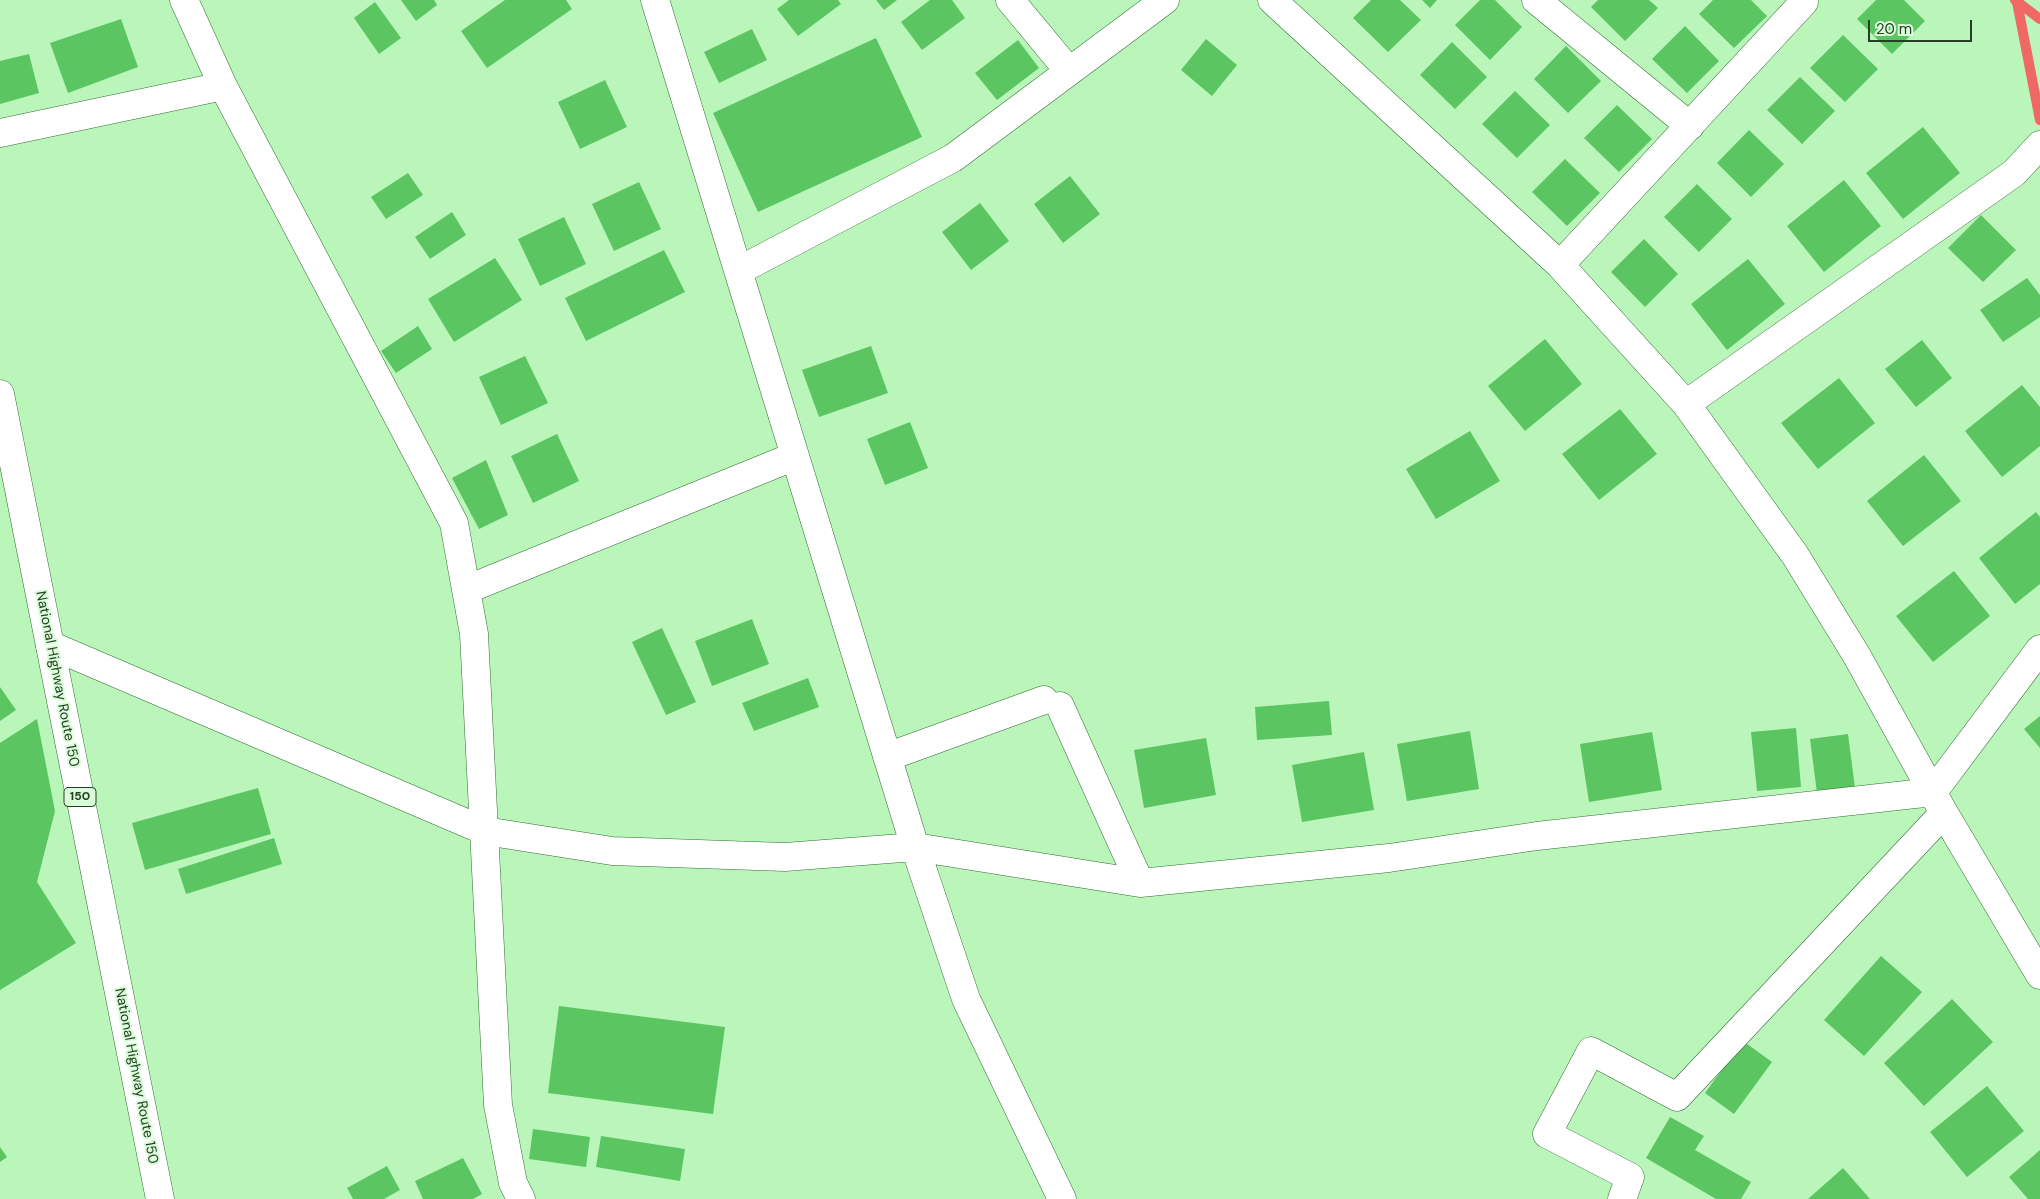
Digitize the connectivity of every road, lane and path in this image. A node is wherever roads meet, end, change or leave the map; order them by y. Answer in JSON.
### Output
{"nodes":[{"id":1,"x":184,"y":0,"type":"edge"},
{"id":2,"x":655,"y":0,"type":"edge"},
{"id":3,"x":1010,"y":0,"type":"edge"},
{"id":4,"x":1166,"y":0,"type":"edge"},
{"id":5,"x":1272,"y":0,"type":"edge"},
{"id":6,"x":1536,"y":0,"type":"edge"},
{"id":7,"x":1802,"y":0,"type":"edge"},
{"id":8,"x":1069,"y":70,"type":"junction"},
{"id":9,"x":223,"y":86,"type":"junction"},
{"id":10,"x":1690,"y":126,"type":"junction"},
{"id":11,"x":0,"y":133,"type":"edge"},
{"id":12,"x":2033,"y":152,"type":"edge"},
{"id":13,"x":1560,"y":265,"type":"junction"},
{"id":14,"x":738,"y":271,"type":"junction"},
{"id":15,"x":0,"y":394,"type":"edge"},
{"id":16,"x":1686,"y":404,"type":"junction"},
{"id":17,"x":795,"y":456,"type":"junction"},
{"id":18,"x":468,"y":589,"type":"junction"},
{"id":19,"x":50,"y":645,"type":"junction"},
{"id":20,"x":2040,"y":649,"type":"edge"},
{"id":21,"x":888,"y":757,"type":"junction"},
{"id":22,"x":1938,"y":803,"type":"junction"},
{"id":23,"x":485,"y":831,"type":"junction"},
{"id":24,"x":915,"y":847,"type":"junction"},
{"id":25,"x":1140,"y":883,"type":"junction"},
{"id":26,"x":2040,"y":975,"type":"edge"},
{"id":27,"x":160,"y":1199,"type":"edge"},
{"id":28,"x":521,"y":1199,"type":"edge"},
{"id":29,"x":1062,"y":1199,"type":"edge"},
{"id":30,"x":1622,"y":1199,"type":"edge"}],
"edges":[{"from":1,"to":9,"type":"main road"},
{"from":2,"to":14,"type":"main road"},
{"from":3,"to":8,"type":"main road"},
{"from":4,"to":8,"type":"main road"},
{"from":5,"to":13,"type":"main road"},
{"from":6,"to":10,"type":"main road"},
{"from":7,"to":10,"type":"main road"},
{"from":8,"to":14,"type":"main road"},
{"from":9,"to":11,"type":"main road"},
{"from":9,"to":18,"type":"main road"},
{"from":10,"to":13,"type":"main road"},
{"from":12,"to":16,"type":"main road"},
{"from":13,"to":16,"type":"main road"},
{"from":14,"to":17,"type":"main road"},
{"from":15,"to":19,"type":"main road","name":"National Highway Route 150","number":"150"},
{"from":16,"to":22,"type":"main road"},
{"from":17,"to":18,"type":"main road"},
{"from":17,"to":21,"type":"main road"},
{"from":18,"to":23,"type":"main road"},
{"from":19,"to":23,"type":"main road"},
{"from":19,"to":27,"type":"main road","name":"National Highway Route 150","number":"150"},
{"from":20,"to":22,"type":"main road"},
{"from":21,"to":24,"type":"main road"},
{"from":21,"to":25,"type":"main road"},
{"from":22,"to":25,"type":"main road"},
{"from":22,"to":26,"type":"main road"},
{"from":22,"to":30,"type":"main road"},
{"from":23,"to":24,"type":"main road"},
{"from":23,"to":28,"type":"main road"},
{"from":24,"to":25,"type":"main road"},
{"from":24,"to":29,"type":"main road"}]}
